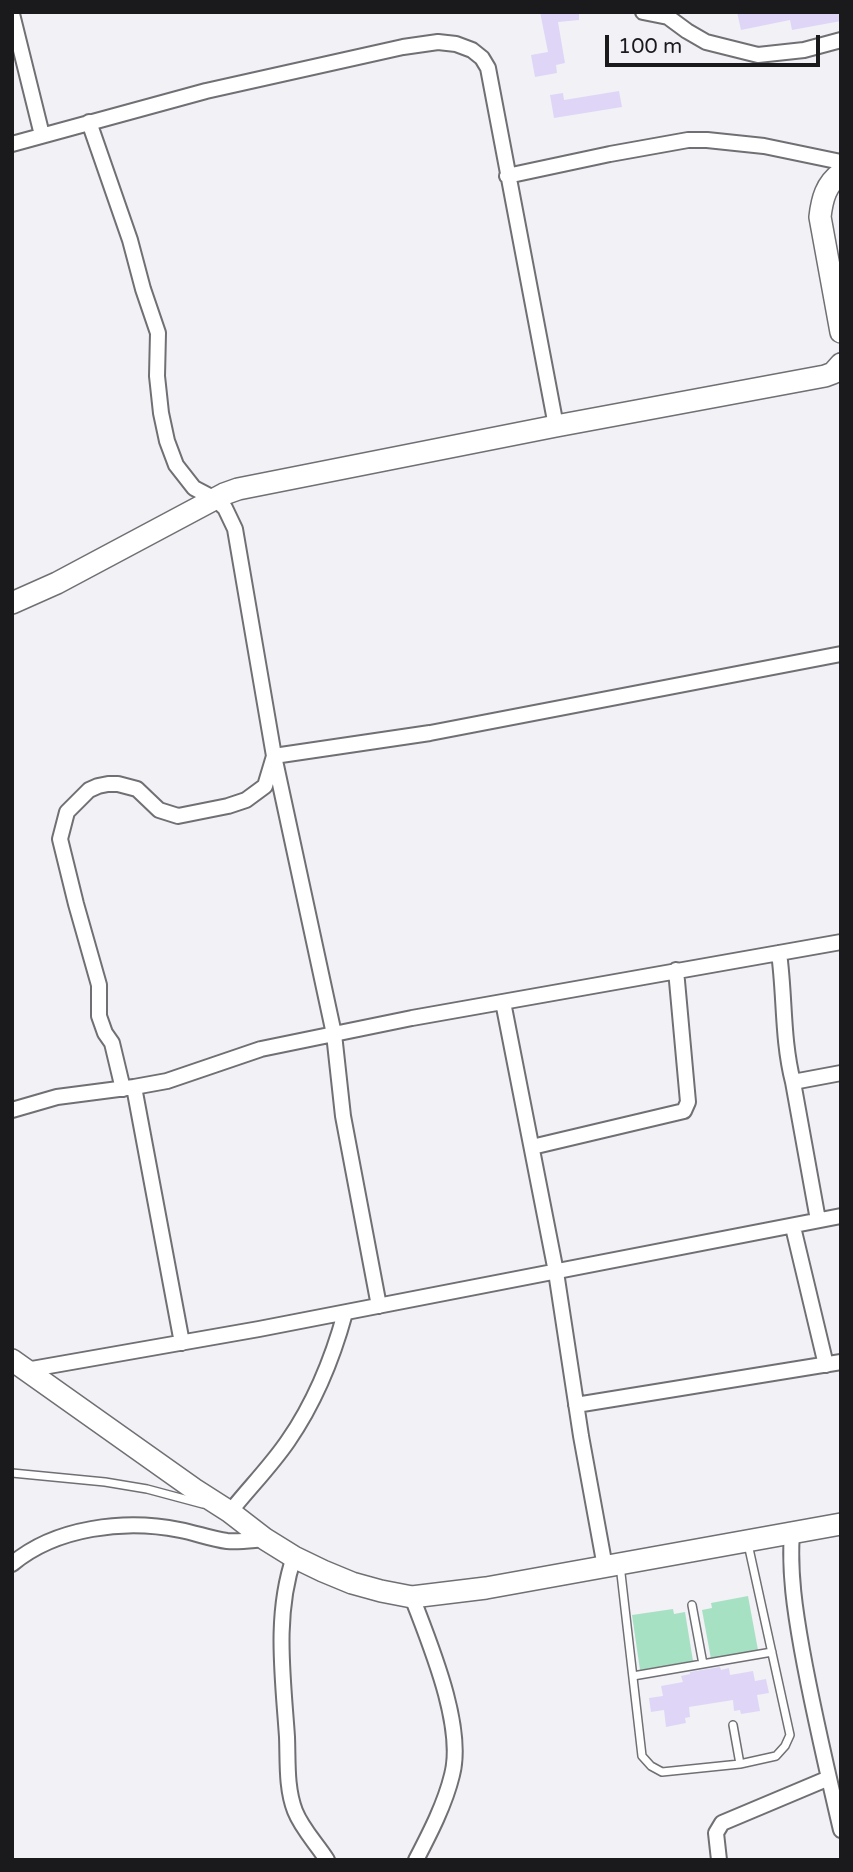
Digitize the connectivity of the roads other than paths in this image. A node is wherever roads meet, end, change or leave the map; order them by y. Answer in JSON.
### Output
{"nodes":[{"id":1,"x":643,"y":12,"type":"edge"},
{"id":2,"x":12,"y":14,"type":"edge"},
{"id":3,"x":841,"y":40,"type":"edge"},
{"id":4,"x":89,"y":122,"type":"junction"},
{"id":5,"x":42,"y":135,"type":"junction"},
{"id":6,"x":12,"y":144,"type":"edge"},
{"id":7,"x":841,"y":162,"type":"edge"},
{"id":8,"x":841,"y":173,"type":"edge"},
{"id":9,"x":507,"y":176,"type":"junction"},
{"id":10,"x":841,"y":332,"type":"edge"},
{"id":11,"x":841,"y":364,"type":"edge"},
{"id":12,"x":556,"y":425,"type":"junction"},
{"id":13,"x":215,"y":499,"type":"junction"},
{"id":14,"x":12,"y":603,"type":"edge"},
{"id":15,"x":841,"y":654,"type":"edge"},
{"id":16,"x":274,"y":756,"type":"junction"},
{"id":17,"x":841,"y":942,"type":"edge"},
{"id":18,"x":779,"y":953,"type":"junction"},
{"id":19,"x":676,"y":970,"type":"junction"},
{"id":20,"x":503,"y":1002,"type":"junction"},
{"id":21,"x":334,"y":1034,"type":"junction"},
{"id":22,"x":841,"y":1073,"type":"edge"},
{"id":23,"x":793,"y":1082,"type":"junction"},
{"id":24,"x":129,"y":1088,"type":"junction"},
{"id":25,"x":12,"y":1110,"type":"edge"},
{"id":26,"x":532,"y":1147,"type":"junction"},
{"id":27,"x":841,"y":1216,"type":"edge"},
{"id":28,"x":818,"y":1220,"type":"junction"},
{"id":29,"x":793,"y":1227,"type":"junction"},
{"id":30,"x":556,"y":1272,"type":"junction"},
{"id":31,"x":379,"y":1306,"type":"junction"},
{"id":32,"x":345,"y":1313,"type":"junction"},
{"id":33,"x":182,"y":1343,"type":"junction"},
{"id":34,"x":833,"y":1364,"type":"edge"},
{"id":35,"x":19,"y":1365,"type":"edge"},
{"id":36,"x":576,"y":1405,"type":"junction"},
{"id":37,"x":12,"y":1473,"type":"edge"},
{"id":38,"x":230,"y":1512,"type":"junction"},
{"id":39,"x":841,"y":1524,"type":"edge"},
{"id":40,"x":792,"y":1532,"type":"junction"},
{"id":41,"x":265,"y":1539,"type":"junction"},
{"id":42,"x":747,"y":1541,"type":"junction"},
{"id":43,"x":294,"y":1557,"type":"junction"},
{"id":44,"x":12,"y":1564,"type":"edge"},
{"id":45,"x":613,"y":1566,"type":"junction"},
{"id":46,"x":412,"y":1597,"type":"junction"},
{"id":47,"x":692,"y":1605,"type":"dead end"},
{"id":48,"x":772,"y":1652,"type":"junction"},
{"id":49,"x":703,"y":1664,"type":"junction"},
{"id":50,"x":633,"y":1676,"type":"junction"},
{"id":51,"x":733,"y":1725,"type":"dead end"},
{"id":52,"x":740,"y":1764,"type":"junction"},
{"id":53,"x":829,"y":1778,"type":"junction"},
{"id":54,"x":837,"y":1797,"type":"edge"},
{"id":55,"x":841,"y":1830,"type":"edge"},
{"id":56,"x":327,"y":1860,"type":"edge"},
{"id":57,"x":416,"y":1860,"type":"edge"},
{"id":58,"x":719,"y":1860,"type":"edge"}],
"edges":[{"from":1,"to":3,"type":"street"},
{"from":2,"to":5,"type":"street"},
{"from":4,"to":5,"type":"street"},
{"from":4,"to":9,"type":"street"},
{"from":4,"to":13,"type":"street"},
{"from":5,"to":6,"type":"street"},
{"from":7,"to":9,"type":"street"},
{"from":8,"to":10,"type":"street"},
{"from":9,"to":12,"type":"street"},
{"from":11,"to":12,"type":"street"},
{"from":12,"to":13,"type":"street"},
{"from":13,"to":14,"type":"street"},
{"from":13,"to":16,"type":"street"},
{"from":15,"to":16,"type":"street"},
{"from":16,"to":21,"type":"street"},
{"from":16,"to":24,"type":"street"},
{"from":17,"to":18,"type":"street"},
{"from":18,"to":19,"type":"street"},
{"from":18,"to":23,"type":"street"},
{"from":19,"to":20,"type":"street"},
{"from":19,"to":26,"type":"street"},
{"from":20,"to":21,"type":"street"},
{"from":20,"to":26,"type":"street"},
{"from":21,"to":24,"type":"street"},
{"from":21,"to":31,"type":"street"},
{"from":22,"to":23,"type":"street"},
{"from":23,"to":28,"type":"street"},
{"from":24,"to":25,"type":"street"},
{"from":24,"to":33,"type":"street"},
{"from":26,"to":30,"type":"street"},
{"from":27,"to":28,"type":"street"},
{"from":28,"to":29,"type":"street"},
{"from":29,"to":30,"type":"street"},
{"from":29,"to":34,"type":"street"},
{"from":30,"to":31,"type":"street"},
{"from":30,"to":36,"type":"street"},
{"from":31,"to":32,"type":"street"},
{"from":32,"to":33,"type":"street"},
{"from":32,"to":38,"type":"street"},
{"from":33,"to":35,"type":"street"},
{"from":34,"to":36,"type":"street"},
{"from":35,"to":38,"type":"street"},
{"from":36,"to":45,"type":"street"},
{"from":37,"to":38,"type":"lane"},
{"from":38,"to":41,"type":"street"},
{"from":39,"to":40,"type":"street"},
{"from":40,"to":42,"type":"street"},
{"from":40,"to":53,"type":"street"},
{"from":41,"to":43,"type":"street"},
{"from":41,"to":44,"type":"street"},
{"from":42,"to":45,"type":"street"},
{"from":42,"to":48,"type":"lane"},
{"from":43,"to":46,"type":"street"},
{"from":43,"to":56,"type":"street"},
{"from":45,"to":46,"type":"street"},
{"from":45,"to":50,"type":"lane"},
{"from":46,"to":57,"type":"street"},
{"from":47,"to":49,"type":"lane"},
{"from":48,"to":49,"type":"lane"},
{"from":48,"to":52,"type":"lane"},
{"from":49,"to":50,"type":"lane"},
{"from":50,"to":52,"type":"lane"},
{"from":51,"to":52,"type":"lane"},
{"from":53,"to":54,"type":"street"},
{"from":53,"to":58,"type":"street"},
{"from":54,"to":55,"type":"street"}]}
